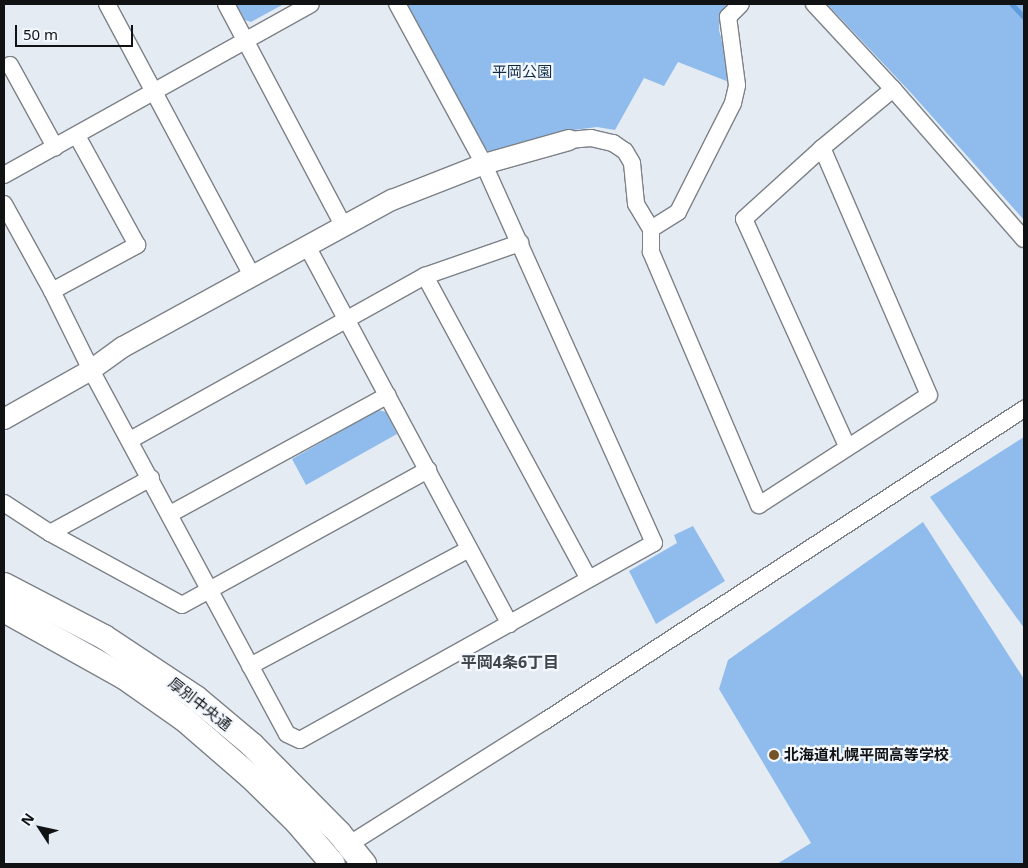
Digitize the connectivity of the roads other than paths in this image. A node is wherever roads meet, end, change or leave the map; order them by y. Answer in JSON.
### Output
{"nodes":[{"id":1,"x":107,"y":4,"type":"edge"},
{"id":2,"x":226,"y":4,"type":"edge"},
{"id":3,"x":311,"y":4,"type":"edge"},
{"id":4,"x":397,"y":4,"type":"edge"},
{"id":5,"x":741,"y":4,"type":"edge"},
{"id":6,"x":814,"y":4,"type":"edge"},
{"id":7,"x":246,"y":40,"type":"junction"},
{"id":8,"x":10,"y":65,"type":"dead end"},
{"id":9,"x":893,"y":89,"type":"junction"},
{"id":10,"x":155,"y":91,"type":"junction"},
{"id":11,"x":77,"y":136,"type":"junction"},
{"id":12,"x":569,"y":140,"type":"joint"},
{"id":13,"x":55,"y":147,"type":"junction"},
{"id":14,"x":822,"y":148,"type":"junction"},
{"id":15,"x":484,"y":164,"type":"junction"},
{"id":16,"x":4,"y":175,"type":"edge"},
{"id":17,"x":4,"y":204,"type":"edge"},
{"id":18,"x":344,"y":227,"type":"junction"},
{"id":19,"x":651,"y":229,"type":"junction"},
{"id":20,"x":1024,"y":239,"type":"edge"},
{"id":21,"x":520,"y":243,"type":"junction"},
{"id":22,"x":307,"y":246,"type":"junction"},
{"id":23,"x":425,"y":276,"type":"junction"},
{"id":24,"x":253,"y":278,"type":"junction"},
{"id":25,"x":52,"y":291,"type":"junction"},
{"id":26,"x":346,"y":320,"type":"junction"},
{"id":27,"x":91,"y":370,"type":"junction"},
{"id":28,"x":388,"y":395,"type":"junction"},
{"id":29,"x":1024,"y":409,"type":"edge"},
{"id":30,"x":4,"y":419,"type":"edge"},
{"id":31,"x":130,"y":440,"type":"junction"},
{"id":32,"x":847,"y":446,"type":"junction"},
{"id":33,"x":428,"y":470,"type":"junction"},
{"id":34,"x":151,"y":478,"type":"junction"},
{"id":35,"x":4,"y":503,"type":"edge"},
{"id":36,"x":170,"y":514,"type":"junction"},
{"id":37,"x":50,"y":533,"type":"junction"},
{"id":38,"x":469,"y":549,"type":"junction"},
{"id":39,"x":588,"y":578,"type":"junction"},
{"id":40,"x":4,"y":585,"type":"edge"},
{"id":41,"x":211,"y":590,"type":"junction"},
{"id":42,"x":4,"y":610,"type":"edge"},
{"id":43,"x":510,"y":624,"type":"junction"},
{"id":44,"x":250,"y":666,"type":"junction"},
{"id":45,"x":348,"y":845,"type":"junction"},
{"id":46,"x":333,"y":864,"type":"edge"},
{"id":47,"x":364,"y":864,"type":"edge"}],
"edges":[{"from":1,"to":10,"type":"street"},
{"from":2,"to":7,"type":"street"},
{"from":3,"to":7,"type":"street"},
{"from":4,"to":15,"type":"street"},
{"from":5,"to":19,"type":"street"},
{"from":6,"to":9,"type":"street"},
{"from":7,"to":10,"type":"street"},
{"from":7,"to":18,"type":"street"},
{"from":8,"to":13,"type":"street"},
{"from":9,"to":14,"type":"street"},
{"from":9,"to":20,"type":"street"},
{"from":10,"to":11,"type":"street"},
{"from":10,"to":24,"type":"street"},
{"from":11,"to":13,"type":"street"},
{"from":11,"to":25,"type":"street"},
{"from":12,"to":15,"type":"street"},
{"from":12,"to":19,"type":"street"},
{"from":13,"to":16,"type":"street"},
{"from":14,"to":32,"type":"street"},
{"from":14,"to":32,"type":"street"},
{"from":15,"to":18,"type":"street"},
{"from":15,"to":21,"type":"street"},
{"from":17,"to":25,"type":"street"},
{"from":18,"to":22,"type":"street"},
{"from":19,"to":32,"type":"street"},
{"from":21,"to":23,"type":"street"},
{"from":21,"to":39,"type":"street"},
{"from":22,"to":24,"type":"street"},
{"from":22,"to":26,"type":"street"},
{"from":23,"to":26,"type":"street"},
{"from":23,"to":39,"type":"street"},
{"from":24,"to":27,"type":"street"},
{"from":25,"to":27,"type":"street"},
{"from":26,"to":28,"type":"street"},
{"from":26,"to":31,"type":"street"},
{"from":27,"to":30,"type":"street"},
{"from":27,"to":31,"type":"street"},
{"from":28,"to":33,"type":"street"},
{"from":28,"to":36,"type":"street"},
{"from":29,"to":45,"type":"street"},
{"from":31,"to":34,"type":"street"},
{"from":33,"to":38,"type":"street"},
{"from":33,"to":41,"type":"street"},
{"from":34,"to":36,"type":"street"},
{"from":34,"to":37,"type":"street"},
{"from":35,"to":37,"type":"street"},
{"from":36,"to":41,"type":"street"},
{"from":37,"to":41,"type":"street"},
{"from":38,"to":43,"type":"street"},
{"from":38,"to":44,"type":"street"},
{"from":39,"to":43,"type":"street"},
{"from":40,"to":45,"type":"main road","name":"厚別中央通"},
{"from":41,"to":44,"type":"street"},
{"from":42,"to":46,"type":"main road","name":"厚別中央通"},
{"from":43,"to":44,"type":"street"},
{"from":45,"to":47,"type":"main road","name":"厚別中央通"}]}
